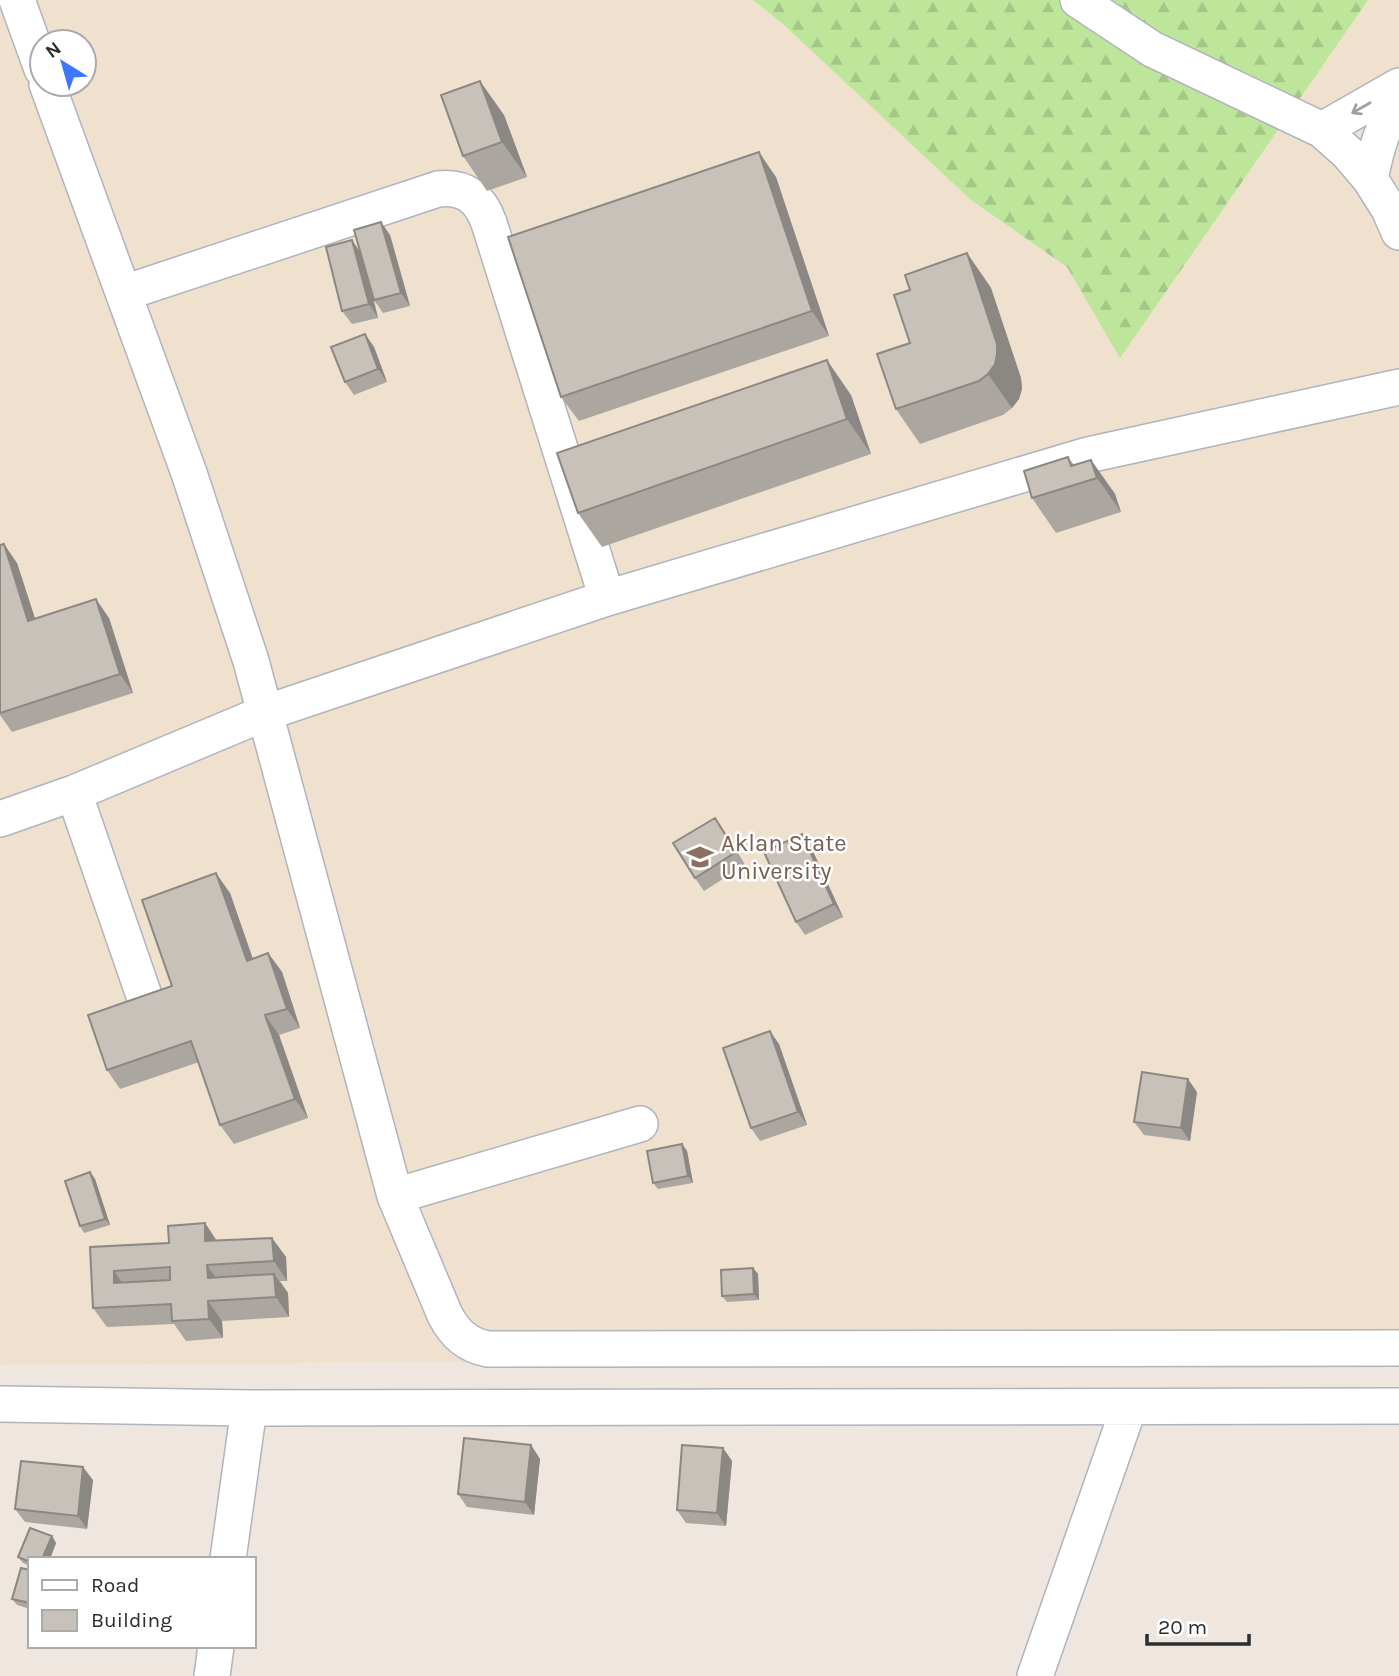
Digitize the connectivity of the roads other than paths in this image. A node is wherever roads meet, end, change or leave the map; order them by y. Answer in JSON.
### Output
{"nodes":[{"id":1,"x":17,"y":0,"type":"edge"},
{"id":2,"x":1078,"y":0,"type":"edge"},
{"id":3,"x":28,"y":30,"type":"edge"},
{"id":4,"x":1399,"y":86,"type":"edge"},
{"id":5,"x":52,"y":98,"type":"edge"},
{"id":6,"x":1399,"y":104,"type":"edge"},
{"id":7,"x":1322,"y":130,"type":"junction"},
{"id":8,"x":1370,"y":179,"type":"junction"},
{"id":9,"x":1399,"y":232,"type":"edge"},
{"id":10,"x":124,"y":293,"type":"junction"},
{"id":11,"x":1399,"y":387,"type":"edge"},
{"id":12,"x":607,"y":598,"type":"junction"},
{"id":13,"x":265,"y":713,"type":"junction"},
{"id":14,"x":75,"y":793,"type":"junction"},
{"id":15,"x":0,"y":819,"type":"edge"},
{"id":16,"x":148,"y":1007,"type":"edge"},
{"id":17,"x":640,"y":1124,"type":"dead end"},
{"id":18,"x":395,"y":1196,"type":"junction"},
{"id":19,"x":1399,"y":1348,"type":"edge"},
{"id":20,"x":0,"y":1404,"type":"edge"},
{"id":21,"x":1399,"y":1406,"type":"edge"},
{"id":22,"x":1129,"y":1407,"type":"junction"},
{"id":23,"x":249,"y":1408,"type":"junction"},
{"id":24,"x":228,"y":1557,"type":"edge"},
{"id":25,"x":216,"y":1648,"type":"edge"},
{"id":26,"x":212,"y":1676,"type":"edge"},
{"id":27,"x":1035,"y":1676,"type":"edge"}],
"edges":[{"from":1,"to":3,"type":"street"},
{"from":2,"to":7,"type":"street"},
{"from":4,"to":7,"type":"street","one_way":true},
{"from":5,"to":10,"type":"street"},
{"from":6,"to":8,"type":"street"},
{"from":7,"to":8,"type":"street"},
{"from":8,"to":9,"type":"street"},
{"from":10,"to":12,"type":"street"},
{"from":10,"to":13,"type":"street"},
{"from":11,"to":12,"type":"street"},
{"from":12,"to":13,"type":"street"},
{"from":13,"to":14,"type":"street"},
{"from":13,"to":18,"type":"street"},
{"from":14,"to":15,"type":"street"},
{"from":14,"to":16,"type":"street"},
{"from":17,"to":18,"type":"street"},
{"from":18,"to":19,"type":"street"},
{"from":20,"to":23,"type":"street"},
{"from":21,"to":22,"type":"street"},
{"from":22,"to":23,"type":"street"},
{"from":22,"to":27,"type":"street"},
{"from":23,"to":24,"type":"street"},
{"from":25,"to":26,"type":"street"}]}
